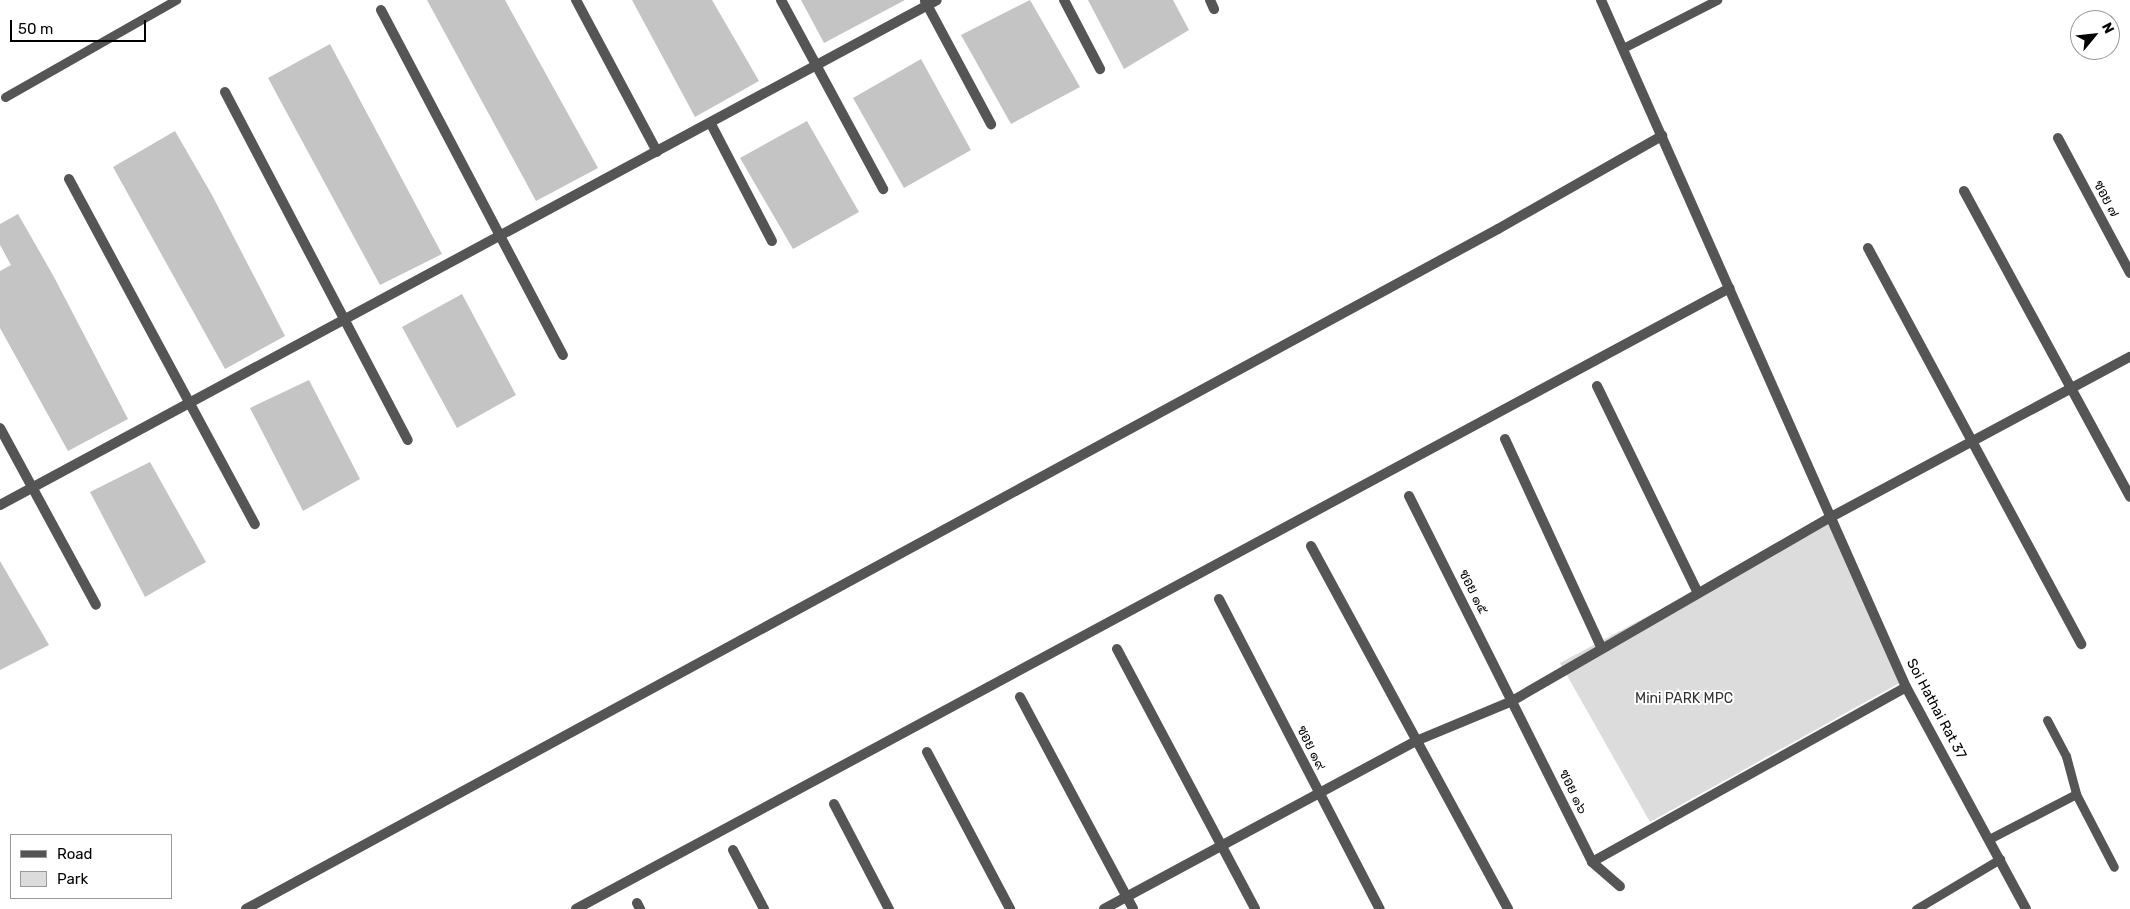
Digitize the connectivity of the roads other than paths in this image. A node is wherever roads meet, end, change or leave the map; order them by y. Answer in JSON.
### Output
{"nodes":[{"id":1,"x":176,"y":0,"type":"edge"},
{"id":2,"x":576,"y":0,"type":"edge"},
{"id":3,"x":781,"y":0,"type":"edge"},
{"id":4,"x":937,"y":0,"type":"edge"},
{"id":5,"x":1064,"y":0,"type":"edge"},
{"id":6,"x":1601,"y":0,"type":"edge"},
{"id":7,"x":1717,"y":0,"type":"edge"},
{"id":8,"x":926,"y":3,"type":"edge"},
{"id":9,"x":381,"y":10,"type":"dead end"},
{"id":10,"x":1623,"y":48,"type":"junction"},
{"id":11,"x":816,"y":67,"type":"junction"},
{"id":12,"x":1100,"y":69,"type":"dead end"},
{"id":13,"x":225,"y":92,"type":"dead end"},
{"id":14,"x":6,"y":97,"type":"dead end"},
{"id":15,"x":711,"y":124,"type":"junction"},
{"id":16,"x":991,"y":124,"type":"dead end"},
{"id":17,"x":1662,"y":136,"type":"junction"},
{"id":18,"x":2058,"y":138,"type":"dead end"},
{"id":19,"x":657,"y":152,"type":"junction"},
{"id":20,"x":69,"y":179,"type":"dead end"},
{"id":21,"x":883,"y":189,"type":"dead end"},
{"id":22,"x":1964,"y":191,"type":"dead end"},
{"id":23,"x":500,"y":234,"type":"junction"},
{"id":24,"x":772,"y":240,"type":"dead end"},
{"id":25,"x":1868,"y":248,"type":"dead end"},
{"id":26,"x":2130,"y":273,"type":"edge"},
{"id":27,"x":1730,"y":288,"type":"junction"},
{"id":28,"x":345,"y":319,"type":"junction"},
{"id":29,"x":564,"y":355,"type":"dead end"},
{"id":30,"x":2130,"y":357,"type":"edge"},
{"id":31,"x":1597,"y":386,"type":"dead end"},
{"id":32,"x":2070,"y":388,"type":"junction"},
{"id":33,"x":189,"y":401,"type":"junction"},
{"id":34,"x":0,"y":428,"type":"edge"},
{"id":35,"x":1505,"y":439,"type":"dead end"},
{"id":36,"x":408,"y":440,"type":"dead end"},
{"id":37,"x":1973,"y":442,"type":"junction"},
{"id":38,"x":32,"y":487,"type":"junction"},
{"id":39,"x":1409,"y":496,"type":"dead end"},
{"id":40,"x":2130,"y":498,"type":"edge"},
{"id":41,"x":0,"y":505,"type":"edge"},
{"id":42,"x":1831,"y":517,"type":"junction"},
{"id":43,"x":255,"y":524,"type":"dead end"},
{"id":44,"x":1311,"y":546,"type":"dead end"},
{"id":45,"x":1698,"y":593,"type":"junction"},
{"id":46,"x":1219,"y":599,"type":"dead end"},
{"id":47,"x":96,"y":605,"type":"dead end"},
{"id":48,"x":2081,"y":644,"type":"dead end"},
{"id":49,"x":1601,"y":647,"type":"junction"},
{"id":50,"x":1117,"y":649,"type":"dead end"},
{"id":51,"x":1906,"y":687,"type":"junction"},
{"id":52,"x":1020,"y":697,"type":"dead end"},
{"id":53,"x":1512,"y":701,"type":"junction"},
{"id":54,"x":2047,"y":720,"type":"dead end"},
{"id":55,"x":1416,"y":741,"type":"junction"},
{"id":56,"x":927,"y":752,"type":"dead end"},
{"id":57,"x":1319,"y":793,"type":"junction"},
{"id":58,"x":2076,"y":794,"type":"junction"},
{"id":59,"x":834,"y":804,"type":"dead end"},
{"id":60,"x":1989,"y":839,"type":"junction"},
{"id":61,"x":1222,"y":846,"type":"junction"},
{"id":62,"x":733,"y":850,"type":"dead end"},
{"id":63,"x":2000,"y":859,"type":"junction"},
{"id":64,"x":1592,"y":862,"type":"junction"},
{"id":65,"x":2114,"y":867,"type":"dead end"},
{"id":66,"x":1620,"y":886,"type":"dead end"},
{"id":67,"x":1126,"y":897,"type":"junction"},
{"id":68,"x":246,"y":909,"type":"edge"},
{"id":69,"x":576,"y":909,"type":"edge"},
{"id":70,"x":764,"y":909,"type":"edge"},
{"id":71,"x":889,"y":909,"type":"edge"},
{"id":72,"x":1010,"y":909,"type":"edge"},
{"id":73,"x":1104,"y":909,"type":"edge"},
{"id":74,"x":1133,"y":909,"type":"edge"},
{"id":75,"x":1255,"y":909,"type":"edge"},
{"id":76,"x":1380,"y":909,"type":"edge"},
{"id":77,"x":1508,"y":909,"type":"edge"},
{"id":78,"x":1916,"y":909,"type":"edge"},
{"id":79,"x":2026,"y":909,"type":"edge"}],
"edges":[{"from":1,"to":14,"type":"lane"},
{"from":2,"to":19,"type":"street"},
{"from":3,"to":11,"type":"street"},
{"from":4,"to":8,"type":"street"},
{"from":5,"to":12,"type":"street"},
{"from":6,"to":10,"type":"street","name":"Soi Hathai Rat 37"},
{"from":7,"to":10,"type":"lane"},
{"from":8,"to":11,"type":"street"},
{"from":8,"to":16,"type":"street"},
{"from":9,"to":23,"type":"street"},
{"from":10,"to":17,"type":"street","name":"Soi Hathai Rat 37"},
{"from":11,"to":15,"type":"street"},
{"from":11,"to":21,"type":"street"},
{"from":13,"to":28,"type":"street"},
{"from":15,"to":19,"type":"street"},
{"from":15,"to":24,"type":"street"},
{"from":17,"to":27,"type":"street","name":"Soi Hathai Rat 37"},
{"from":17,"to":68,"type":"street"},
{"from":18,"to":26,"type":"street","name":"ซอย ๗"},
{"from":19,"to":23,"type":"street"},
{"from":20,"to":33,"type":"street"},
{"from":22,"to":32,"type":"street"},
{"from":23,"to":28,"type":"street"},
{"from":23,"to":29,"type":"street"},
{"from":25,"to":37,"type":"street"},
{"from":27,"to":42,"type":"street","name":"Soi Hathai Rat 37"},
{"from":27,"to":69,"type":"street"},
{"from":28,"to":33,"type":"street"},
{"from":28,"to":36,"type":"street"},
{"from":30,"to":32,"type":"street"},
{"from":31,"to":45,"type":"street"},
{"from":32,"to":37,"type":"street"},
{"from":32,"to":40,"type":"street"},
{"from":33,"to":38,"type":"street"},
{"from":33,"to":43,"type":"street"},
{"from":34,"to":38,"type":"street"},
{"from":35,"to":49,"type":"street"},
{"from":37,"to":42,"type":"street"},
{"from":37,"to":48,"type":"street"},
{"from":38,"to":41,"type":"street"},
{"from":38,"to":47,"type":"street"},
{"from":39,"to":53,"type":"street","name":"ซอย ๑๕"},
{"from":42,"to":45,"type":"street"},
{"from":42,"to":51,"type":"street","name":"Soi Hathai Rat 37"},
{"from":44,"to":55,"type":"street"},
{"from":45,"to":49,"type":"street"},
{"from":46,"to":57,"type":"street","name":"ซอย ๑๙"},
{"from":49,"to":53,"type":"street"},
{"from":50,"to":61,"type":"street"},
{"from":51,"to":60,"type":"street","name":"Soi Hathai Rat 37"},
{"from":51,"to":64,"type":"street"},
{"from":52,"to":67,"type":"street"},
{"from":53,"to":55,"type":"street"},
{"from":53,"to":64,"type":"street","name":"ซอย ๑๖"},
{"from":54,"to":58,"type":"lane"},
{"from":55,"to":57,"type":"street"},
{"from":55,"to":77,"type":"street"},
{"from":56,"to":72,"type":"street"},
{"from":57,"to":61,"type":"street"},
{"from":57,"to":76,"type":"street","name":"ซอย ๑๙"},
{"from":58,"to":60,"type":"lane"},
{"from":58,"to":65,"type":"lane"},
{"from":59,"to":71,"type":"street"},
{"from":60,"to":63,"type":"street","name":"Soi Hathai Rat 37"},
{"from":61,"to":67,"type":"street"},
{"from":61,"to":75,"type":"street"},
{"from":62,"to":70,"type":"street"},
{"from":63,"to":78,"type":"lane"},
{"from":63,"to":79,"type":"street","name":"Soi Hathai Rat 37"},
{"from":64,"to":66,"type":"street","name":"ซอย ๑๖"},
{"from":67,"to":73,"type":"street"},
{"from":67,"to":74,"type":"street"}]}
